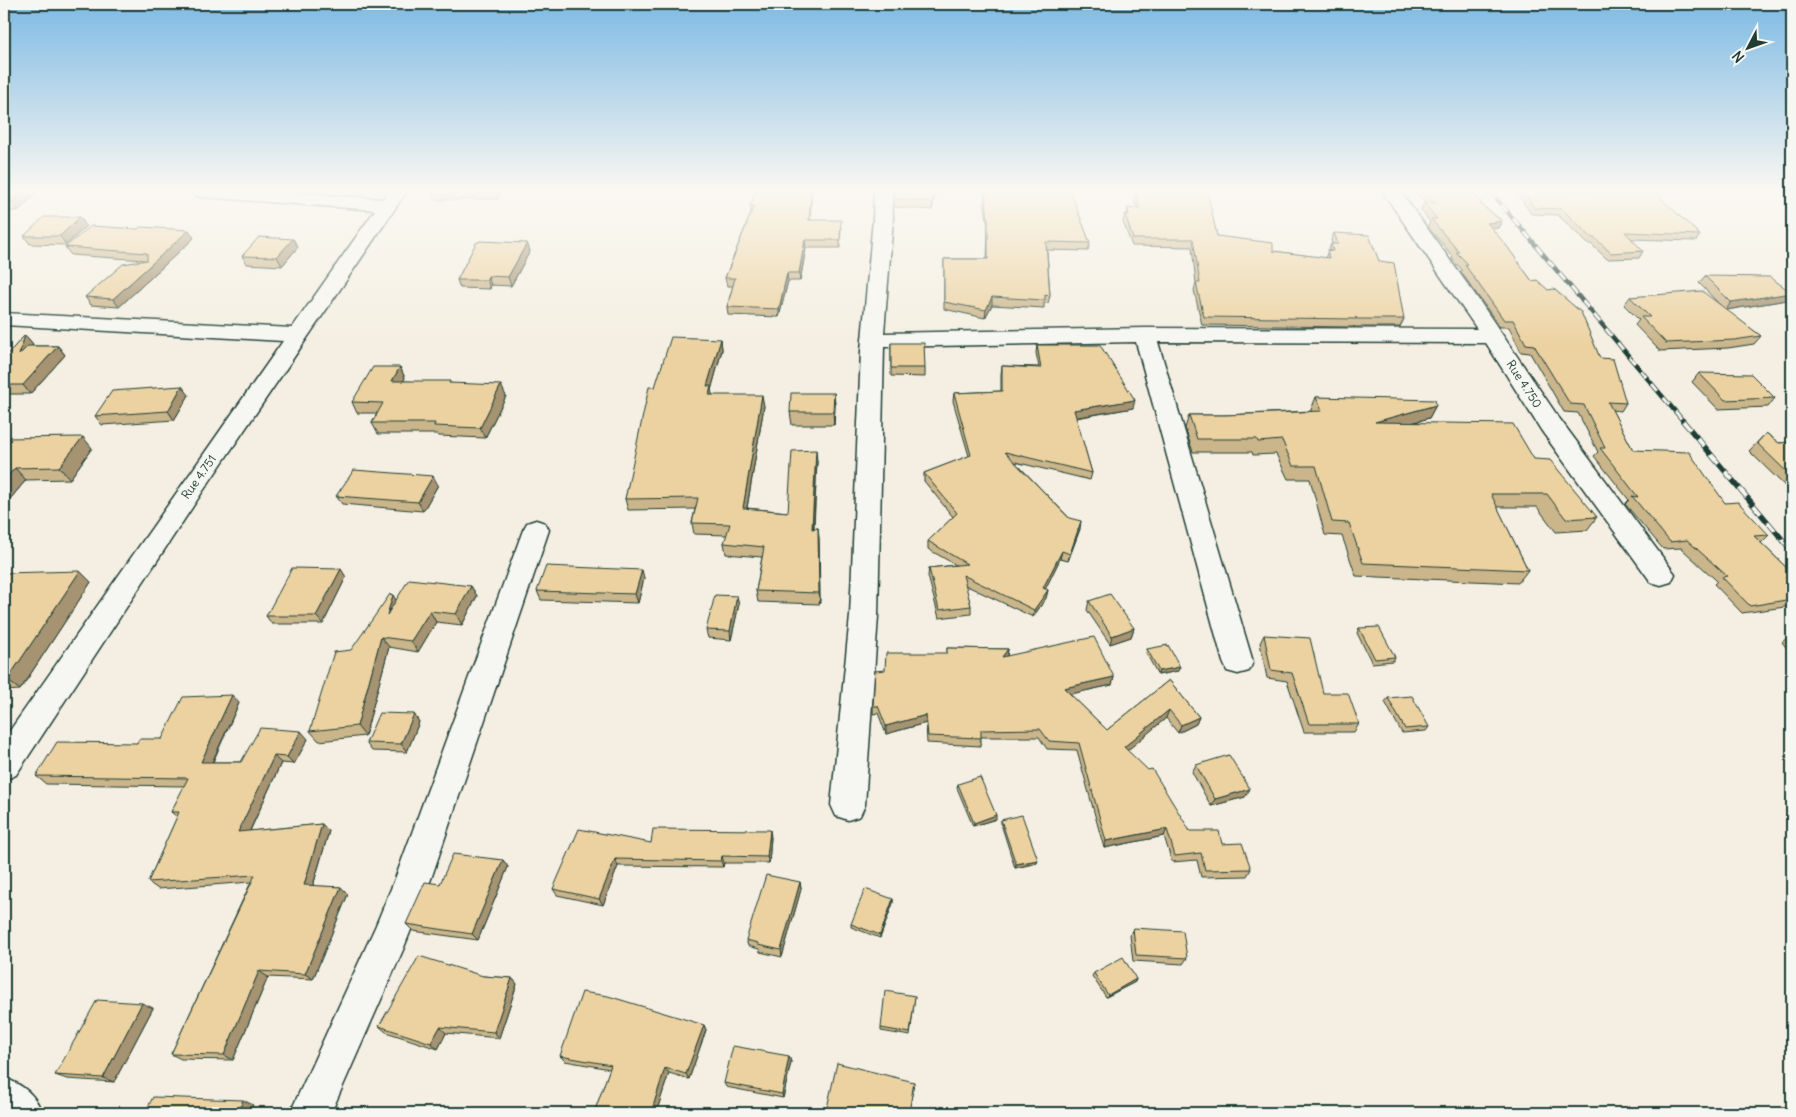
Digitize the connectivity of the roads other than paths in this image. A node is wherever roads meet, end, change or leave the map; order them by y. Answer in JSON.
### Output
{"nodes":[{"id":1,"x":362,"y":243,"type":"edge"},
{"id":2,"x":881,"y":243,"type":"edge"},
{"id":3,"x":1428,"y":243,"type":"edge"},
{"id":4,"x":4,"y":319,"type":"edge"},
{"id":5,"x":298,"y":335,"type":"junction"},
{"id":6,"x":1145,"y":335,"type":"junction"},
{"id":7,"x":1493,"y":336,"type":"junction"},
{"id":8,"x":873,"y":340,"type":"junction"},
{"id":9,"x":536,"y":530,"type":"dead end"},
{"id":10,"x":1661,"y":574,"type":"dead end"},
{"id":11,"x":1238,"y":662,"type":"dead end"},
{"id":12,"x":4,"y":765,"type":"edge"},
{"id":13,"x":848,"y":805,"type":"dead end"},
{"id":14,"x":4,"y":1098,"type":"edge"},
{"id":15,"x":22,"y":1113,"type":"edge"},
{"id":16,"x":310,"y":1113,"type":"edge"}],
"edges":[{"from":1,"to":5,"type":"street","name":"Rue 4.751"},
{"from":2,"to":8,"type":"street"},
{"from":3,"to":7,"type":"street","name":"Rue 4.750"},
{"from":4,"to":5,"type":"street"},
{"from":5,"to":12,"type":"street","name":"Rue 4.751"},
{"from":6,"to":7,"type":"street"},
{"from":6,"to":8,"type":"street"},
{"from":6,"to":11,"type":"street"},
{"from":7,"to":10,"type":"street","name":"Rue 4.750"},
{"from":8,"to":13,"type":"street"},
{"from":9,"to":16,"type":"street"},
{"from":14,"to":15,"type":"street"}]}
